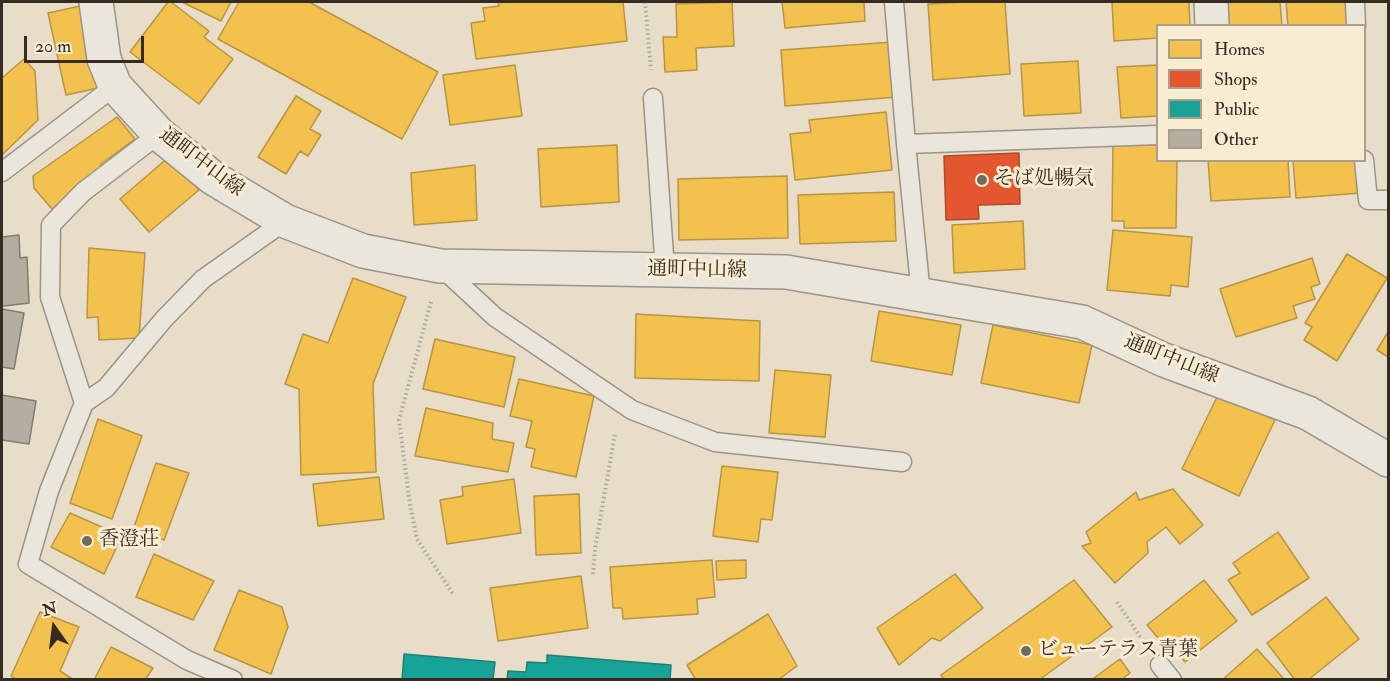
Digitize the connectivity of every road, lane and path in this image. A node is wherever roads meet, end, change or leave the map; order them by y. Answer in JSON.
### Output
{"nodes":[{"id":1,"x":96,"y":2,"type":"edge"},
{"id":2,"x":645,"y":2,"type":"edge"},
{"id":3,"x":894,"y":2,"type":"edge"},
{"id":4,"x":1211,"y":2,"type":"edge"},
{"id":5,"x":1355,"y":2,"type":"edge"},
{"id":6,"x":1212,"y":24,"type":"edge"},
{"id":7,"x":1356,"y":24,"type":"edge"},
{"id":8,"x":115,"y":86,"type":"junction"},
{"id":9,"x":653,"y":98,"type":"joint"},
{"id":10,"x":159,"y":134,"type":"junction"},
{"id":11,"x":1156,"y":135,"type":"edge"},
{"id":12,"x":906,"y":144,"type":"junction"},
{"id":13,"x":1364,"y":162,"type":"edge"},
{"id":14,"x":2,"y":172,"type":"edge"},
{"id":15,"x":1389,"y":200,"type":"edge"},
{"id":16,"x":285,"y":220,"type":"junction"},
{"id":17,"x":440,"y":266,"type":"junction"},
{"id":18,"x":665,"y":270,"type":"junction"},
{"id":19,"x":921,"y":295,"type":"junction"},
{"id":20,"x":84,"y":403,"type":"junction"},
{"id":21,"x":621,"y":403,"type":"junction"},
{"id":22,"x":1389,"y":460,"type":"edge"},
{"id":23,"x":902,"y":462,"type":"dead end"},
{"id":24,"x":593,"y":574,"type":"dead end"},
{"id":25,"x":453,"y":594,"type":"dead end"},
{"id":26,"x":1117,"y":602,"type":"dead end"},
{"id":27,"x":1166,"y":672,"type":"edge"},
{"id":28,"x":233,"y":680,"type":"edge"}],
"edges":[{"from":1,"to":8,"type":"street","name":"通町中山線"},
{"from":2,"to":9,"type":"path"},
{"from":3,"to":12,"type":"lane"},
{"from":4,"to":6,"type":"street"},
{"from":5,"to":7,"type":"lane"},
{"from":8,"to":10,"type":"street","name":"通町中山線"},
{"from":8,"to":14,"type":"lane"},
{"from":9,"to":18,"type":"lane"},
{"from":10,"to":16,"type":"street","name":"通町中山線"},
{"from":10,"to":20,"type":"lane"},
{"from":11,"to":12,"type":"lane"},
{"from":12,"to":19,"type":"lane"},
{"from":13,"to":15,"type":"lane"},
{"from":16,"to":17,"type":"street","name":"通町中山線"},
{"from":16,"to":20,"type":"lane"},
{"from":17,"to":18,"type":"street","name":"通町中山線"},
{"from":17,"to":21,"type":"lane"},
{"from":17,"to":25,"type":"path"},
{"from":18,"to":19,"type":"street","name":"通町中山線"},
{"from":19,"to":22,"type":"street","name":"通町中山線"},
{"from":20,"to":28,"type":"lane"},
{"from":21,"to":23,"type":"lane"},
{"from":21,"to":24,"type":"path"},
{"from":26,"to":27,"type":"path"}]}
